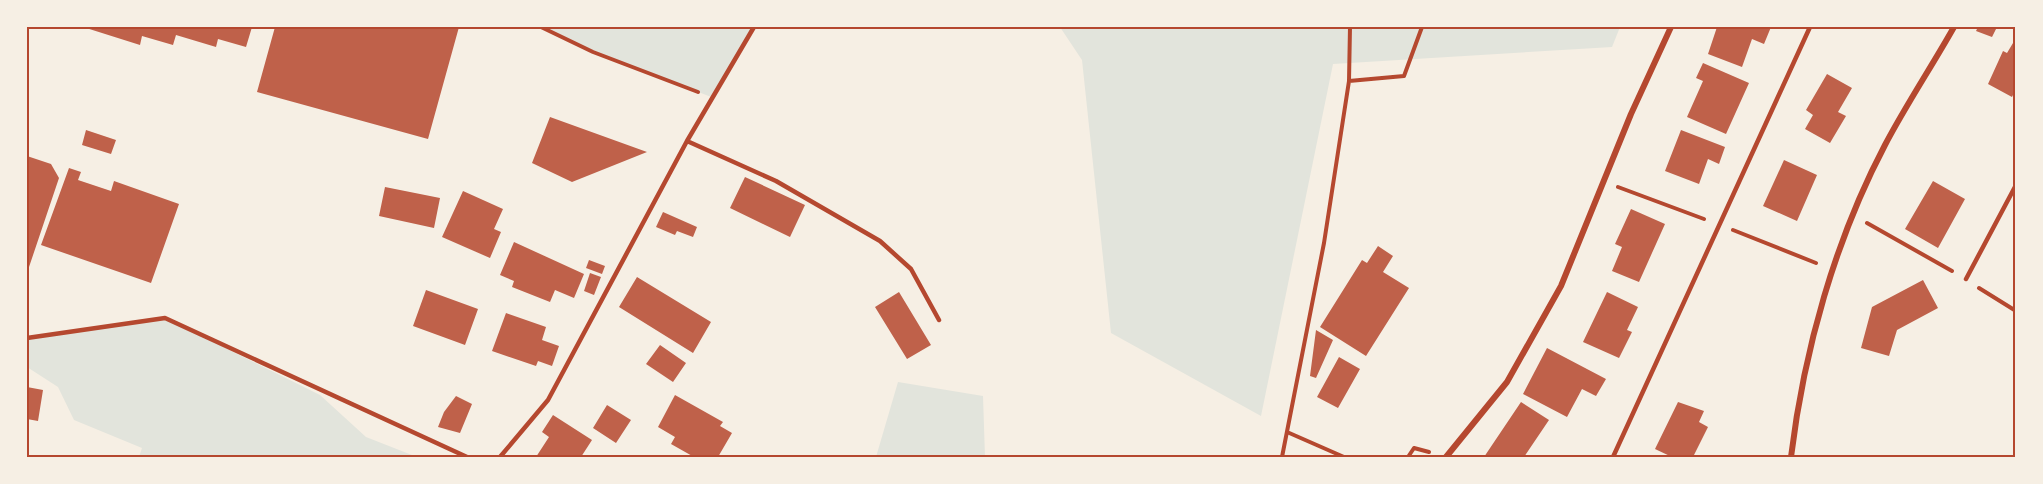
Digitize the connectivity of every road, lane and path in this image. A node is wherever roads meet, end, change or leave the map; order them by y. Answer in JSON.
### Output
{"nodes":[{"id":1,"x":541,"y":27,"type":"edge"},
{"id":2,"x":754,"y":27,"type":"edge"},
{"id":3,"x":1350,"y":27,"type":"edge"},
{"id":4,"x":1422,"y":27,"type":"edge"},
{"id":5,"x":1671,"y":27,"type":"edge"},
{"id":6,"x":1810,"y":27,"type":"edge"},
{"id":7,"x":1954,"y":27,"type":"edge"},
{"id":8,"x":1349,"y":81,"type":"junction"},
{"id":9,"x":714,"y":98,"type":"junction"},
{"id":10,"x":687,"y":141,"type":"junction"},
{"id":11,"x":2016,"y":185,"type":"edge"},
{"id":12,"x":1853,"y":216,"type":"junction"},
{"id":13,"x":1966,"y":279,"type":"junction"},
{"id":14,"x":2016,"y":311,"type":"edge"},
{"id":15,"x":939,"y":320,"type":"dead end"},
{"id":16,"x":27,"y":338,"type":"edge"},
{"id":17,"x":1287,"y":432,"type":"junction"},
{"id":18,"x":467,"y":457,"type":"edge"},
{"id":19,"x":500,"y":457,"type":"edge"},
{"id":20,"x":1282,"y":457,"type":"edge"},
{"id":21,"x":1344,"y":457,"type":"edge"},
{"id":22,"x":1408,"y":457,"type":"edge"},
{"id":23,"x":1446,"y":457,"type":"edge"},
{"id":24,"x":1613,"y":457,"type":"edge"},
{"id":25,"x":1791,"y":457,"type":"edge"}],
"edges":[{"from":1,"to":9,"type":"path"},
{"from":2,"to":9,"type":"lane"},
{"from":3,"to":8,"type":"path"},
{"from":4,"to":8,"type":"path"},
{"from":5,"to":23,"type":"street"},
{"from":6,"to":24,"type":"lane"},
{"from":7,"to":12,"type":"street"},
{"from":8,"to":17,"type":"path"},
{"from":9,"to":10,"type":"lane"},
{"from":10,"to":15,"type":"lane"},
{"from":10,"to":19,"type":"lane"},
{"from":11,"to":13,"type":"lane"},
{"from":12,"to":13,"type":"path"},
{"from":12,"to":25,"type":"street"},
{"from":13,"to":14,"type":"path"},
{"from":16,"to":18,"type":"lane"},
{"from":17,"to":20,"type":"path"},
{"from":17,"to":21,"type":"path"},
{"from":22,"to":23,"type":"path"}]}
